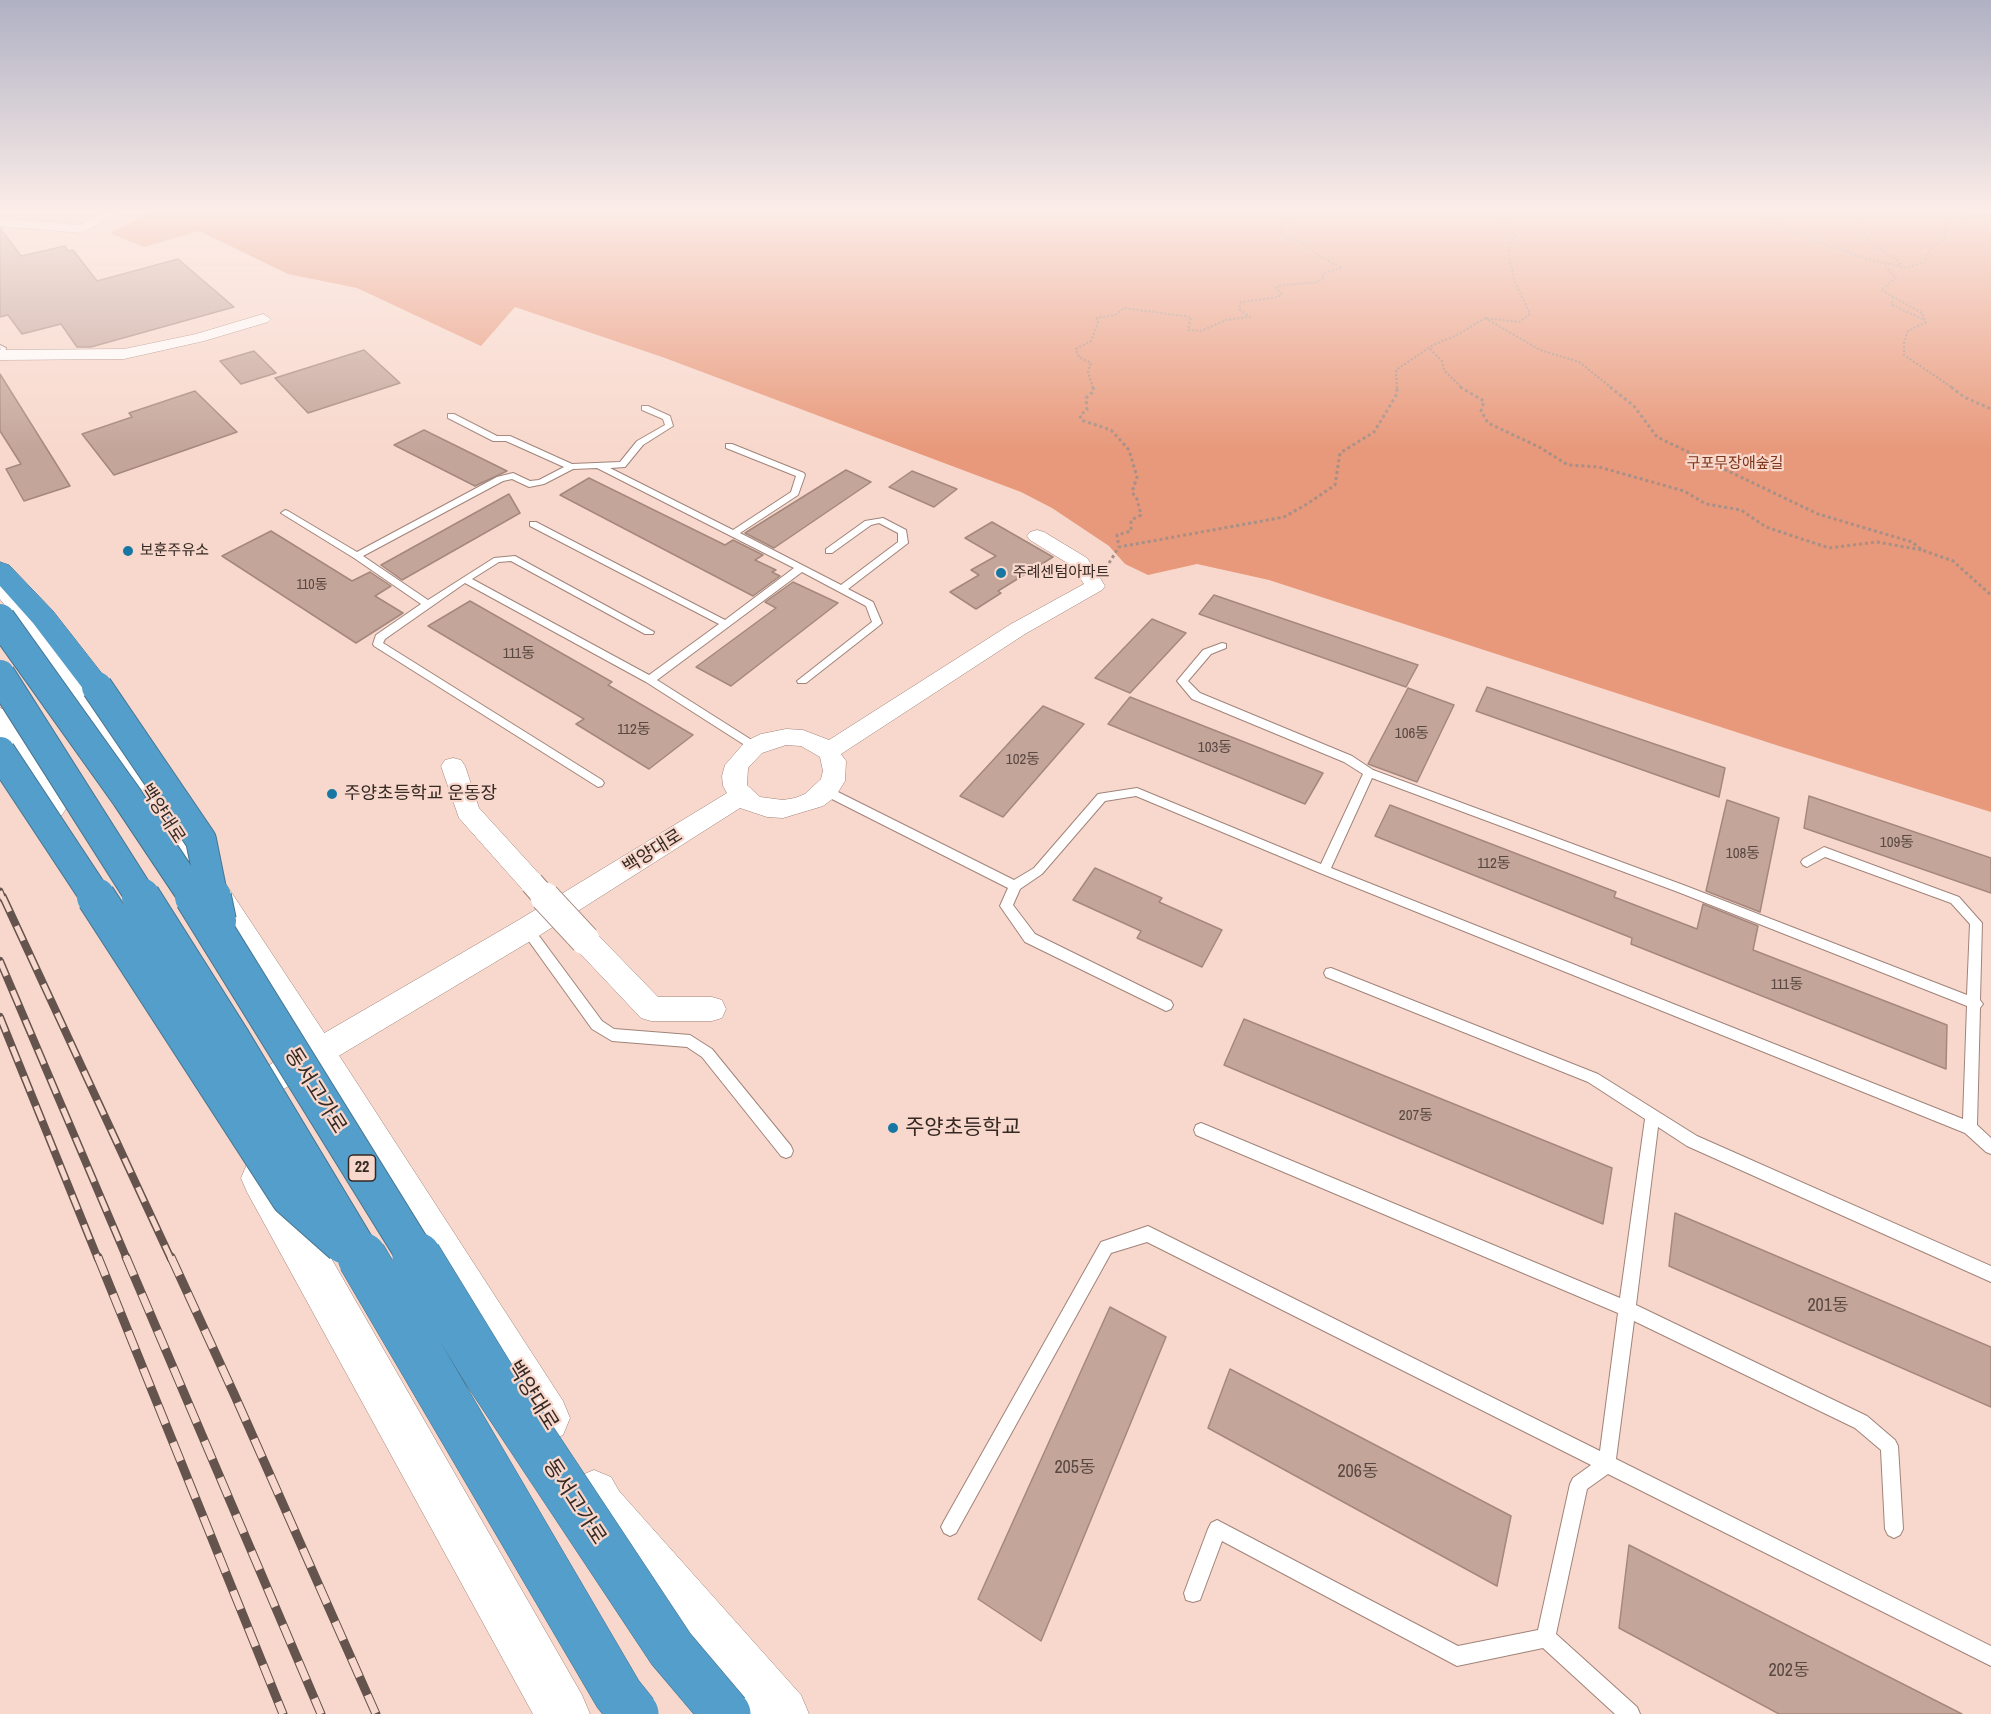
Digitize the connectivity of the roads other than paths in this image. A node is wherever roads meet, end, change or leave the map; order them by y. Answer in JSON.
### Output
{"nodes":[{"id":1,"x":262,"y":320,"type":"dead end"},
{"id":2,"x":0,"y":352,"type":"edge"},
{"id":3,"x":645,"y":408,"type":"dead end"},
{"id":4,"x":451,"y":416,"type":"dead end"},
{"id":5,"x":729,"y":446,"type":"dead end"},
{"id":6,"x":598,"y":465,"type":"junction"},
{"id":7,"x":571,"y":468,"type":"junction"},
{"id":8,"x":285,"y":513,"type":"dead end"},
{"id":9,"x":532,"y":524,"type":"dead end"},
{"id":10,"x":734,"y":533,"type":"junction"},
{"id":11,"x":1037,"y":536,"type":"dead end"},
{"id":12,"x":830,"y":551,"type":"dead end"},
{"id":13,"x":357,"y":556,"type":"junction"},
{"id":14,"x":801,"y":568,"type":"junction"},
{"id":15,"x":0,"y":570,"type":"edge"},
{"id":16,"x":465,"y":579,"type":"junction"},
{"id":17,"x":0,"y":582,"type":"edge"},
{"id":18,"x":842,"y":589,"type":"junction"},
{"id":19,"x":428,"y":604,"type":"junction"},
{"id":20,"x":0,"y":619,"type":"edge"},
{"id":21,"x":726,"y":624,"type":"junction"},
{"id":22,"x":649,"y":632,"type":"dead end"},
{"id":23,"x":1222,"y":646,"type":"dead end"},
{"id":24,"x":0,"y":675,"type":"edge"},
{"id":25,"x":650,"y":680,"type":"junction"},
{"id":26,"x":802,"y":681,"type":"dead end"},
{"id":27,"x":0,"y":718,"type":"edge"},
{"id":28,"x":754,"y":747,"type":"junction"},
{"id":29,"x":0,"y":752,"type":"edge"},
{"id":30,"x":828,"y":752,"type":"junction"},
{"id":31,"x":453,"y":766,"type":"dead end"},
{"id":32,"x":1369,"y":773,"type":"junction"},
{"id":33,"x":598,"y":783,"type":"dead end"},
{"id":34,"x":826,"y":791,"type":"junction"},
{"id":35,"x":741,"y":796,"type":"junction"},
{"id":36,"x":1807,"y":862,"type":"dead end"},
{"id":37,"x":1324,"y":870,"type":"junction"},
{"id":38,"x":1015,"y":886,"type":"junction"},
{"id":39,"x":527,"y":929,"type":"junction"},
{"id":40,"x":221,"y":938,"type":"junction"},
{"id":41,"x":1331,"y":973,"type":"dead end"},
{"id":42,"x":1976,"y":1004,"type":"junction"},
{"id":43,"x":1166,"y":1005,"type":"dead end"},
{"id":44,"x":712,"y":1009,"type":"dead end"},
{"id":45,"x":316,"y":1052,"type":"junction"},
{"id":46,"x":222,"y":1109,"type":"junction"},
{"id":47,"x":1652,"y":1117,"type":"junction"},
{"id":48,"x":1970,"y":1128,"type":"junction"},
{"id":49,"x":1201,"y":1130,"type":"dead end"},
{"id":50,"x":1991,"y":1147,"type":"edge"},
{"id":51,"x":786,"y":1151,"type":"dead end"},
{"id":52,"x":368,"y":1266,"type":"junction"},
{"id":53,"x":1991,"y":1274,"type":"edge"},
{"id":54,"x":1627,"y":1310,"type":"junction"},
{"id":55,"x":1607,"y":1464,"type":"junction"},
{"id":56,"x":950,"y":1527,"type":"dead end"},
{"id":57,"x":1894,"y":1529,"type":"dead end"},
{"id":58,"x":1193,"y":1593,"type":"dead end"},
{"id":59,"x":1546,"y":1638,"type":"junction"},
{"id":60,"x":1991,"y":1656,"type":"edge"},
{"id":61,"x":563,"y":1714,"type":"edge"},
{"id":62,"x":634,"y":1714,"type":"edge"},
{"id":63,"x":726,"y":1714,"type":"edge"},
{"id":64,"x":782,"y":1714,"type":"edge"},
{"id":65,"x":1630,"y":1714,"type":"edge"}],
"edges":[{"from":1,"to":2,"type":"street"},
{"from":3,"to":6,"type":"lane"},
{"from":4,"to":7,"type":"lane"},
{"from":5,"to":10,"type":"lane"},
{"from":6,"to":7,"type":"lane"},
{"from":6,"to":10,"type":"lane"},
{"from":7,"to":13,"type":"lane"},
{"from":8,"to":13,"type":"lane"},
{"from":9,"to":21,"type":"lane"},
{"from":10,"to":14,"type":"lane"},
{"from":11,"to":30,"type":"street"},
{"from":12,"to":18,"type":"lane"},
{"from":13,"to":19,"type":"lane"},
{"from":14,"to":18,"type":"lane"},
{"from":14,"to":21,"type":"lane"},
{"from":15,"to":40,"type":"highway","bridge":true},
{"from":16,"to":19,"type":"lane"},
{"from":16,"to":22,"type":"lane"},
{"from":16,"to":25,"type":"lane"},
{"from":17,"to":45,"type":"main road","name":"백양대로"},
{"from":18,"to":26,"type":"lane"},
{"from":19,"to":33,"type":"lane"},
{"from":20,"to":40,"type":"highway","name":"동서고가로","number":"22","bridge":true},
{"from":21,"to":25,"type":"lane"},
{"from":23,"to":32,"type":"lane"},
{"from":24,"to":52,"type":"highway","bridge":true},
{"from":25,"to":28,"type":"lane"},
{"from":27,"to":46,"type":"main road"},
{"from":28,"to":30,"type":"street"},
{"from":28,"to":35,"type":"street"},
{"from":29,"to":52,"type":"highway","bridge":true},
{"from":30,"to":34,"type":"street"},
{"from":31,"to":44,"type":"street","bridge":true},
{"from":32,"to":37,"type":"lane"},
{"from":32,"to":42,"type":"lane"},
{"from":34,"to":35,"type":"street"},
{"from":34,"to":38,"type":"lane"},
{"from":35,"to":39,"type":"street","name":"백양대로"},
{"from":36,"to":42,"type":"lane"},
{"from":37,"to":38,"type":"lane"},
{"from":37,"to":48,"type":"lane"},
{"from":38,"to":43,"type":"lane"},
{"from":39,"to":45,"type":"street","name":"백양대로"},
{"from":39,"to":51,"type":"lane"},
{"from":40,"to":63,"type":"highway","name":"동서고가로","number":"22","bridge":true},
{"from":41,"to":47,"type":"lane"},
{"from":42,"to":48,"type":"lane"},
{"from":45,"to":46,"type":"street","name":"백양대로"},
{"from":45,"to":64,"type":"main road","name":"백양대로"},
{"from":46,"to":61,"type":"main road"},
{"from":47,"to":53,"type":"lane"},
{"from":47,"to":54,"type":"lane"},
{"from":48,"to":50,"type":"lane"},
{"from":49,"to":54,"type":"lane"},
{"from":52,"to":62,"type":"highway","bridge":true},
{"from":54,"to":55,"type":"lane"},
{"from":54,"to":57,"type":"lane"},
{"from":55,"to":56,"type":"lane"},
{"from":55,"to":59,"type":"lane"},
{"from":55,"to":60,"type":"lane"},
{"from":58,"to":59,"type":"lane"},
{"from":59,"to":65,"type":"lane"}]}
